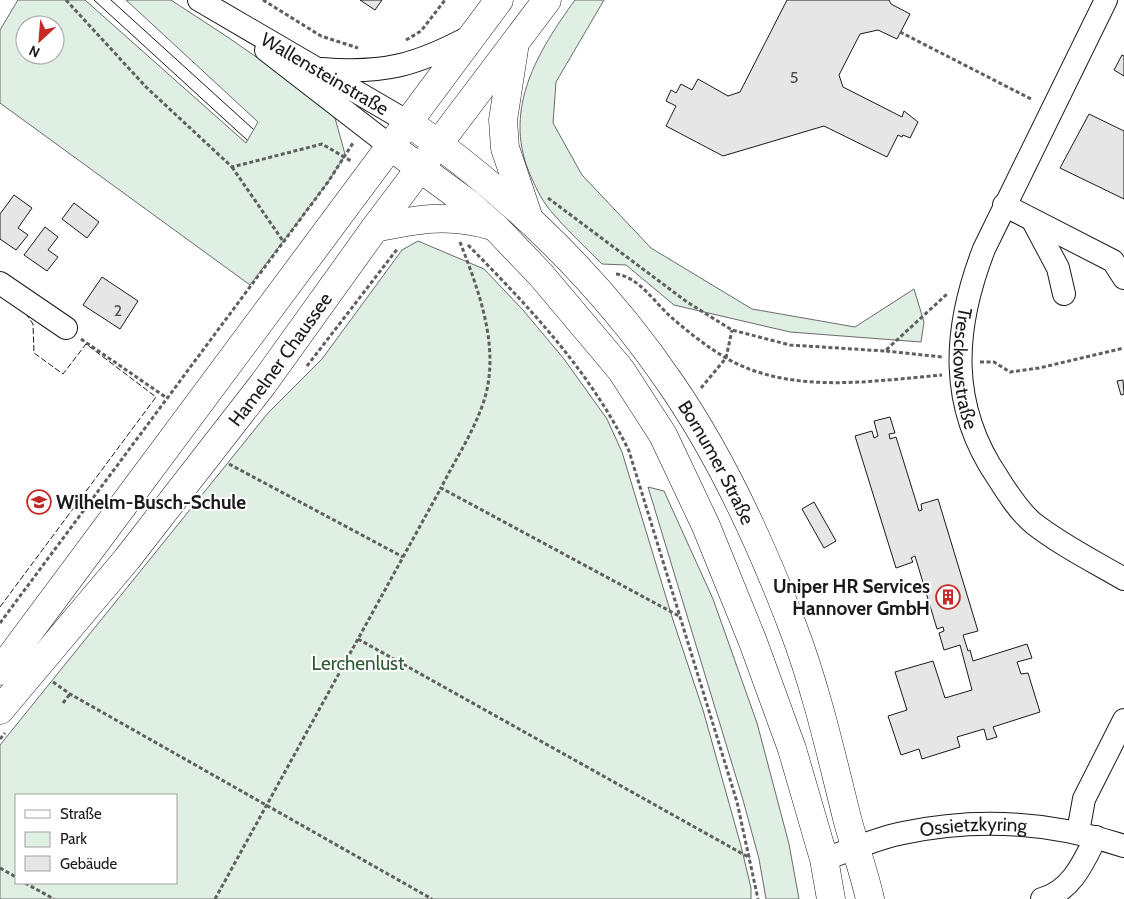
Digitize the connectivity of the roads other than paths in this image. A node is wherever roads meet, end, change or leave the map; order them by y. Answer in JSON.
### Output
{"nodes":[{"id":1,"x":499,"y":0,"type":"edge"},
{"id":2,"x":547,"y":0,"type":"edge"},
{"id":3,"x":1106,"y":0,"type":"edge"},
{"id":4,"x":211,"y":3,"type":"edge"},
{"id":5,"x":242,"y":27,"type":"junction"},
{"id":6,"x":473,"y":35,"type":"junction"},
{"id":7,"x":515,"y":43,"type":"junction"},
{"id":8,"x":319,"y":68,"type":"junction"},
{"id":9,"x":408,"y":122,"type":"junction"},
{"id":10,"x":439,"y":144,"type":"junction"},
{"id":11,"x":390,"y":146,"type":"junction"},
{"id":12,"x":420,"y":168,"type":"junction"},
{"id":13,"x":1004,"y":205,"type":"junction"},
{"id":14,"x":529,"y":220,"type":"junction"},
{"id":15,"x":1033,"y":221,"type":"junction"},
{"id":16,"x":375,"y":228,"type":"junction"},
{"id":17,"x":496,"y":228,"type":"junction"},
{"id":18,"x":1124,"y":278,"type":"edge"},
{"id":19,"x":0,"y":283,"type":"edge"},
{"id":20,"x":1064,"y":294,"type":"dead end"},
{"id":21,"x":66,"y":328,"type":"road end"},
{"id":22,"x":1124,"y":579,"type":"edge"},
{"id":23,"x":0,"y":671,"type":"edge"},
{"id":24,"x":0,"y":710,"type":"edge"},
{"id":25,"x":1124,"y":720,"type":"edge"},
{"id":26,"x":1087,"y":834,"type":"junction"},
{"id":27,"x":1124,"y":846,"type":"edge"},
{"id":28,"x":855,"y":849,"type":"junction"},
{"id":29,"x":824,"y":859,"type":"junction"},
{"id":30,"x":832,"y":899,"type":"edge"},
{"id":31,"x":870,"y":899,"type":"edge"},
{"id":32,"x":1042,"y":899,"type":"edge"}],
"edges":[{"from":1,"to":6,"type":"main road","name":"Hamelner Chaussee"},
{"from":2,"to":7,"type":"main road","name":"Hamelner Chaussee"},
{"from":3,"to":13,"type":"street","name":"Tresckowstraße"},
{"from":4,"to":5,"type":"street","name":"Wallensteinstraße"},
{"from":5,"to":8,"type":"street","name":"Wallensteinstraße"},
{"from":5,"to":11,"type":"street","name":"Wallensteinstraße"},
{"from":6,"to":8,"type":"street"},
{"from":6,"to":9,"type":"main road","name":"Hamelner Chaussee"},
{"from":7,"to":10,"type":"main road","name":"Hamelner Chaussee"},
{"from":7,"to":14,"type":"main road"},
{"from":8,"to":9,"type":"street","name":"Wallensteinstraße"},
{"from":9,"to":10,"type":"main road","name":"Bornumer Straße"},
{"from":9,"to":11,"type":"main road","name":"Hamelner Chaussee"},
{"from":10,"to":12,"type":"main road","name":"Hamelner Chaussee"},
{"from":10,"to":14,"type":"main road","name":"Bornumer Straße"},
{"from":11,"to":12,"type":"main road","name":"Bornumer Straße"},
{"from":11,"to":23,"type":"main road","name":"Hamelner Chaussee"},
{"from":12,"to":16,"type":"main road","name":"Hamelner Chaussee"},
{"from":12,"to":17,"type":"main road","name":"Bornumer Straße"},
{"from":13,"to":15,"type":"street"},
{"from":13,"to":22,"type":"street","name":"Tresckowstraße"},
{"from":14,"to":28,"type":"main road","name":"Bornumer Straße"},
{"from":15,"to":18,"type":"street"},
{"from":15,"to":20,"type":"street"},
{"from":16,"to":17,"type":"main road"},
{"from":16,"to":24,"type":"main road","name":"Hamelner Chaussee"},
{"from":17,"to":29,"type":"main road","name":"Bornumer Straße"},
{"from":19,"to":21,"type":"street"},
{"from":25,"to":26,"type":"street"},
{"from":26,"to":27,"type":"street","name":"Ossietzkyring"},
{"from":26,"to":28,"type":"street","name":"Ossietzkyring"},
{"from":26,"to":32,"type":"street"},
{"from":28,"to":29,"type":"street","name":"Ossietzkyring"},
{"from":28,"to":31,"type":"main road","name":"Bornumer Straße"},
{"from":29,"to":30,"type":"main road","name":"Bornumer Straße"}]}
